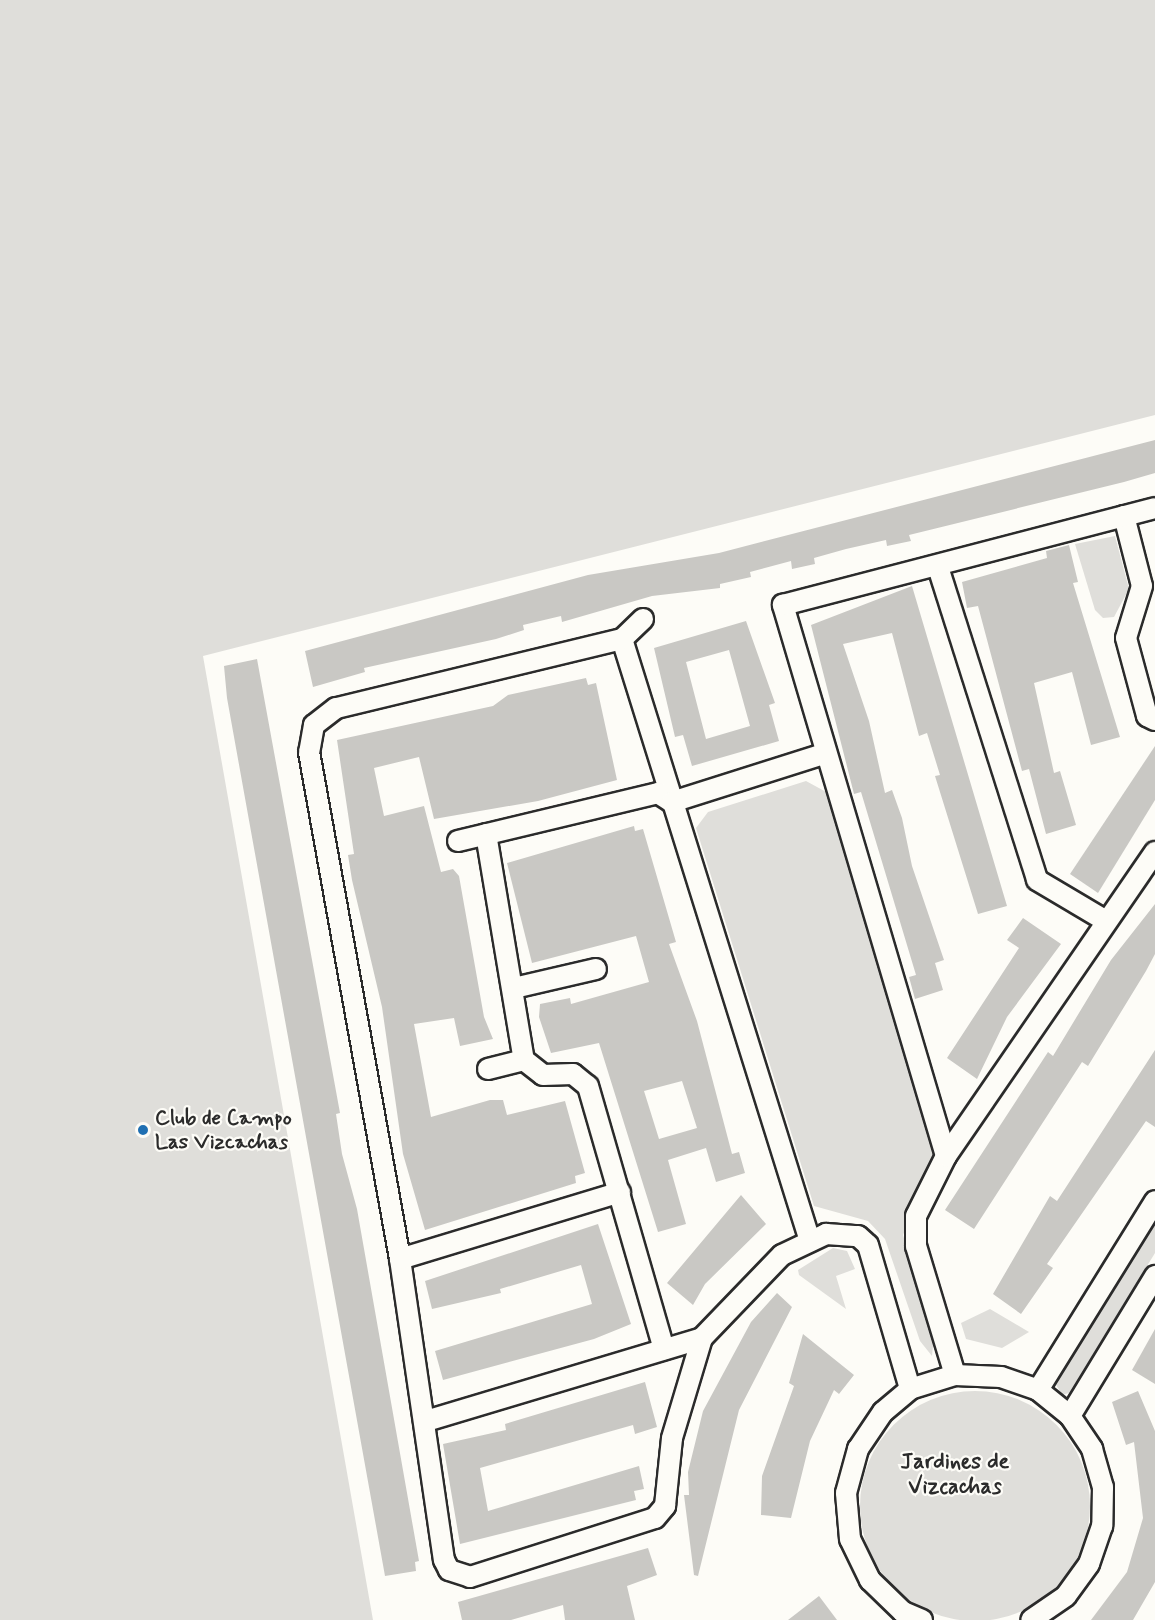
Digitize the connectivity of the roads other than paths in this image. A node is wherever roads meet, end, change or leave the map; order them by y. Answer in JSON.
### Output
{"nodes":[{"id":1,"x":1155,"y":508,"type":"edge"},
{"id":2,"x":1124,"y":516,"type":"junction"},
{"id":3,"x":938,"y":567,"type":"junction"},
{"id":4,"x":643,"y":619,"type":"dead end"},
{"id":5,"x":622,"y":639,"type":"junction"},
{"id":6,"x":1155,"y":720,"type":"edge"},
{"id":7,"x":823,"y":754,"type":"junction"},
{"id":8,"x":672,"y":802,"type":"junction"},
{"id":9,"x":486,"y":834,"type":"junction"},
{"id":10,"x":458,"y":842,"type":"dead end"},
{"id":11,"x":1155,"y":852,"type":"edge"},
{"id":12,"x":1106,"y":921,"type":"junction"},
{"id":13,"x":596,"y":969,"type":"dead end"},
{"id":14,"x":514,"y":988,"type":"junction"},
{"id":15,"x":524,"y":1060,"type":"junction"},
{"id":16,"x":488,"y":1069,"type":"dead end"},
{"id":17,"x":946,"y":1156,"type":"junction"},
{"id":18,"x":620,"y":1192,"type":"junction"},
{"id":19,"x":1155,"y":1201,"type":"edge"},
{"id":20,"x":810,"y":1241,"type":"junction"},
{"id":21,"x":400,"y":1259,"type":"junction"},
{"id":22,"x":1155,"y":1276,"type":"edge"},
{"id":23,"x":702,"y":1338,"type":"junction"},
{"id":24,"x":664,"y":1349,"type":"junction"},
{"id":25,"x":955,"y":1375,"type":"junction"},
{"id":26,"x":910,"y":1389,"type":"junction"},
{"id":27,"x":1038,"y":1390,"type":"junction"},
{"id":28,"x":1070,"y":1416,"type":"junction"},
{"id":29,"x":426,"y":1421,"type":"junction"},
{"id":30,"x":922,"y":1620,"type":"edge"},
{"id":31,"x":1034,"y":1620,"type":"edge"}],
"edges":[{"from":1,"to":2,"type":"street"},
{"from":2,"to":3,"type":"street"},
{"from":2,"to":6,"type":"street"},
{"from":3,"to":7,"type":"street"},
{"from":3,"to":12,"type":"street"},
{"from":4,"to":5,"type":"street"},
{"from":5,"to":8,"type":"street"},
{"from":5,"to":21,"type":"street"},
{"from":7,"to":8,"type":"street"},
{"from":7,"to":17,"type":"street"},
{"from":8,"to":9,"type":"street"},
{"from":8,"to":20,"type":"street"},
{"from":9,"to":10,"type":"street"},
{"from":9,"to":14,"type":"street"},
{"from":11,"to":12,"type":"street"},
{"from":12,"to":17,"type":"street"},
{"from":13,"to":14,"type":"street"},
{"from":14,"to":15,"type":"street"},
{"from":15,"to":16,"type":"street"},
{"from":15,"to":18,"type":"street"},
{"from":17,"to":25,"type":"street"},
{"from":18,"to":21,"type":"street"},
{"from":18,"to":24,"type":"street"},
{"from":19,"to":27,"type":"street"},
{"from":20,"to":23,"type":"street"},
{"from":20,"to":26,"type":"street"},
{"from":21,"to":29,"type":"street"},
{"from":22,"to":28,"type":"street"},
{"from":23,"to":24,"type":"street"},
{"from":23,"to":29,"type":"street"},
{"from":24,"to":29,"type":"street"},
{"from":25,"to":26,"type":"street"},
{"from":25,"to":27,"type":"street"},
{"from":26,"to":30,"type":"street"},
{"from":27,"to":28,"type":"street"},
{"from":28,"to":31,"type":"street"}]}
